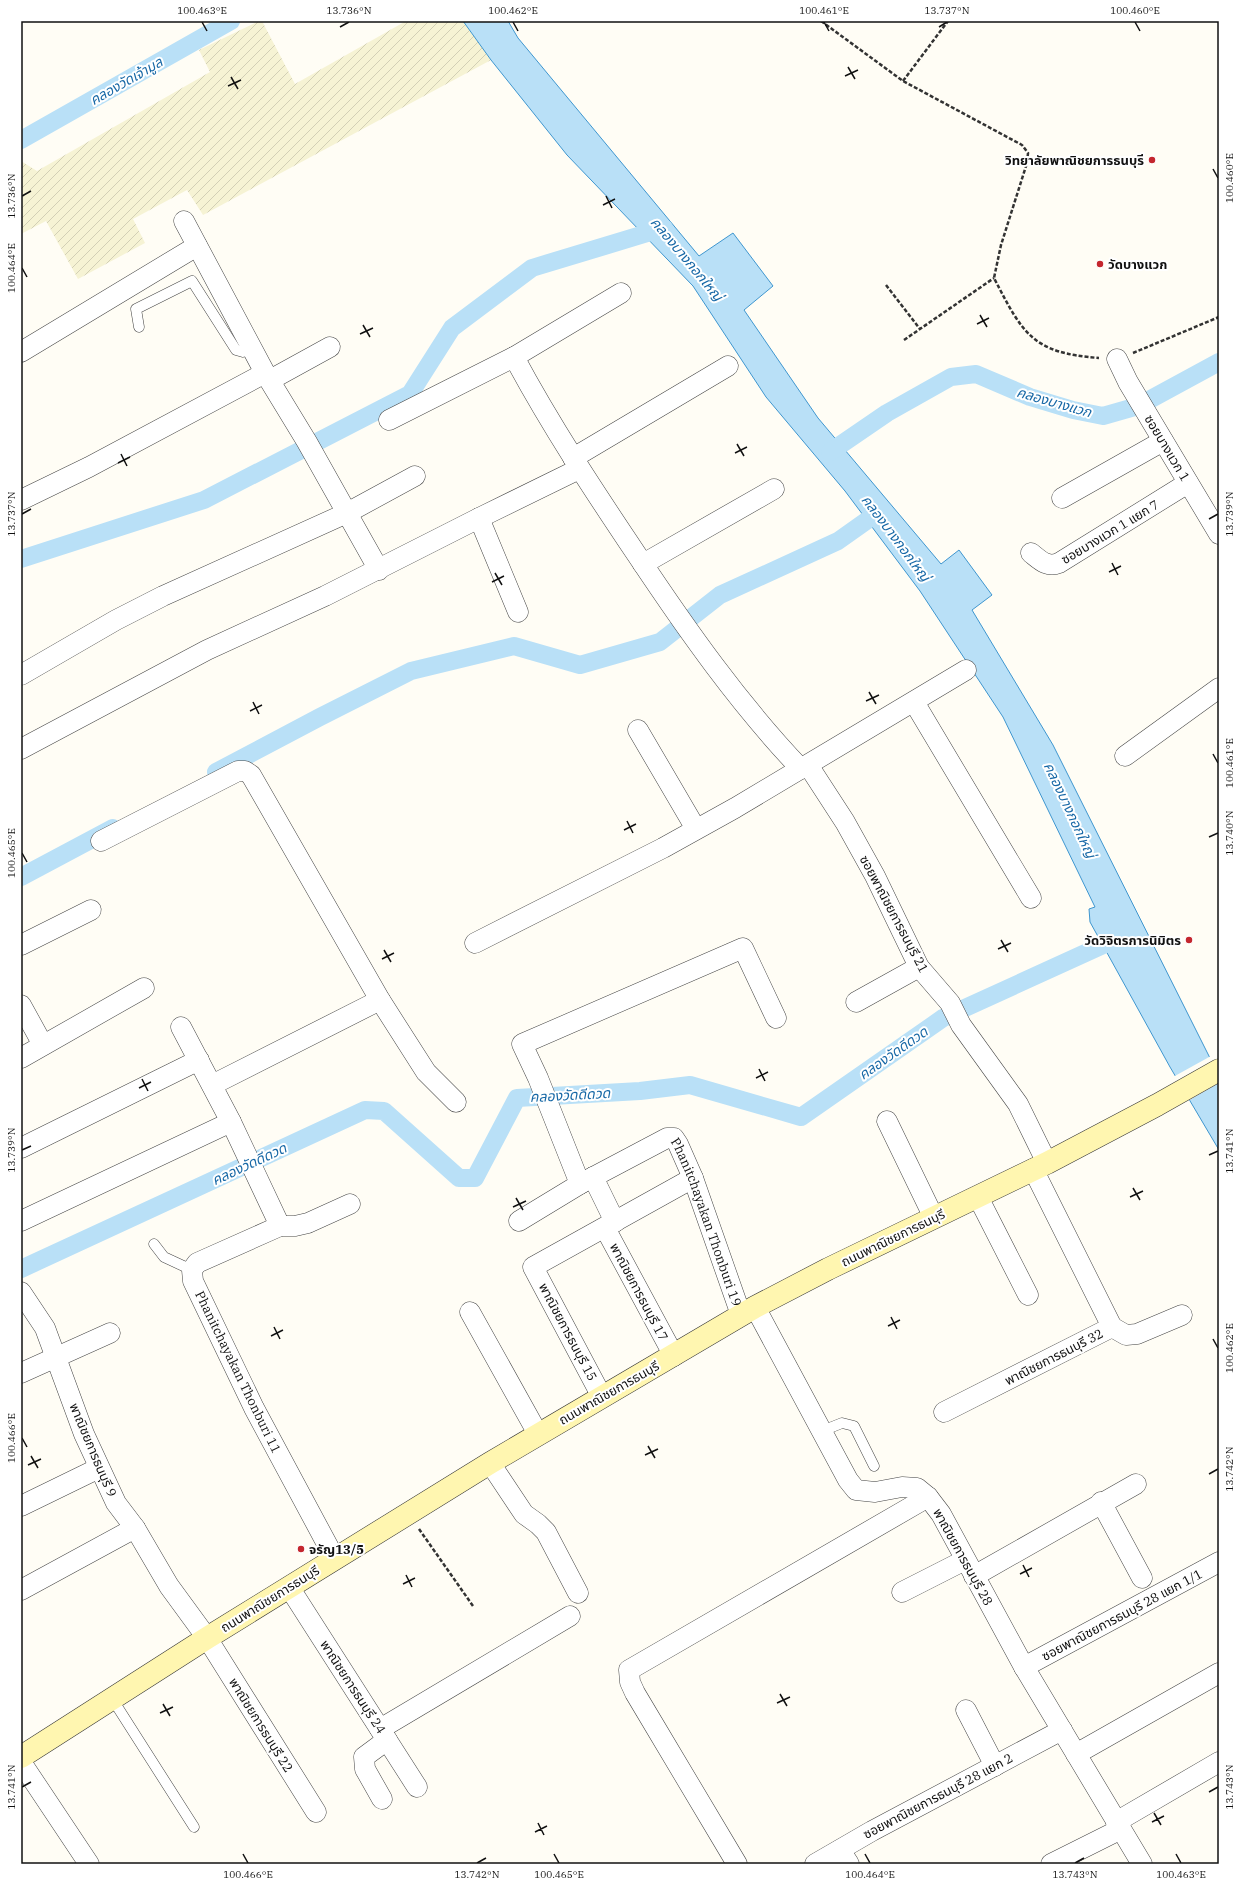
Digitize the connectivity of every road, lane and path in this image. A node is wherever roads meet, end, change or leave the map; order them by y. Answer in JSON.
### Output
{"nodes":[{"id":1,"x":821,"y":21,"type":"edge"},
{"id":2,"x":948,"y":21,"type":"edge"},
{"id":3,"x":903,"y":81,"type":"junction"},
{"id":4,"x":184,"y":221,"type":"dead end"},
{"id":5,"x":197,"y":246,"type":"junction"},
{"id":6,"x":994,"y":278,"type":"junction"},
{"id":7,"x":886,"y":285,"type":"dead end"},
{"id":8,"x":621,"y":293,"type":"dead end"},
{"id":9,"x":1219,"y":317,"type":"edge"},
{"id":10,"x":139,"y":327,"type":"dead end"},
{"id":11,"x":920,"y":329,"type":"junction"},
{"id":12,"x":904,"y":340,"type":"dead end"},
{"id":13,"x":330,"y":347,"type":"dead end"},
{"id":14,"x":252,"y":348,"type":"junction"},
{"id":15,"x":21,"y":352,"type":"edge"},
{"id":16,"x":514,"y":357,"type":"junction"},
{"id":17,"x":1117,"y":359,"type":"junction"},
{"id":18,"x":728,"y":366,"type":"dead end"},
{"id":19,"x":267,"y":376,"type":"junction"},
{"id":20,"x":389,"y":420,"type":"dead end"},
{"id":21,"x":1163,"y":441,"type":"junction"},
{"id":22,"x":576,"y":464,"type":"junction"},
{"id":23,"x":415,"y":476,"type":"dead end"},
{"id":24,"x":1188,"y":484,"type":"junction"},
{"id":25,"x":774,"y":489,"type":"dead end"},
{"id":26,"x":1062,"y":498,"type":"dead end"},
{"id":27,"x":21,"y":500,"type":"edge"},
{"id":28,"x":347,"y":513,"type":"junction"},
{"id":29,"x":479,"y":518,"type":"junction"},
{"id":30,"x":1219,"y":534,"type":"edge"},
{"id":31,"x":1031,"y":552,"type":"dead end"},
{"id":32,"x":642,"y":564,"type":"junction"},
{"id":33,"x":379,"y":570,"type":"junction"},
{"id":34,"x":518,"y":612,"type":"dead end"},
{"id":35,"x":966,"y":670,"type":"dead end"},
{"id":36,"x":21,"y":674,"type":"edge"},
{"id":37,"x":1219,"y":688,"type":"edge"},
{"id":38,"x":914,"y":702,"type":"junction"},
{"id":39,"x":638,"y":730,"type":"dead end"},
{"id":40,"x":21,"y":749,"type":"edge"},
{"id":41,"x":1125,"y":756,"type":"dead end"},
{"id":42,"x":804,"y":767,"type":"junction"},
{"id":43,"x":696,"y":830,"type":"junction"},
{"id":44,"x":102,"y":841,"type":"dead end"},
{"id":45,"x":1031,"y":898,"type":"dead end"},
{"id":46,"x":91,"y":910,"type":"dead end"},
{"id":47,"x":475,"y":943,"type":"dead end"},
{"id":48,"x":21,"y":945,"type":"edge"},
{"id":49,"x":919,"y":967,"type":"junction"},
{"id":50,"x":144,"y":988,"type":"dead end"},
{"id":51,"x":380,"y":1000,"type":"junction"},
{"id":52,"x":856,"y":1002,"type":"dead end"},
{"id":53,"x":21,"y":1005,"type":"edge"},
{"id":54,"x":776,"y":1018,"type":"dead end"},
{"id":55,"x":181,"y":1026,"type":"dead end"},
{"id":56,"x":43,"y":1046,"type":"junction"},
{"id":57,"x":21,"y":1058,"type":"edge"},
{"id":58,"x":199,"y":1060,"type":"junction"},
{"id":59,"x":1219,"y":1070,"type":"edge"},
{"id":60,"x":212,"y":1085,"type":"junction"},
{"id":61,"x":456,"y":1102,"type":"dead end"},
{"id":62,"x":231,"y":1122,"type":"junction"},
{"id":63,"x":887,"y":1122,"type":"dead end"},
{"id":64,"x":21,"y":1148,"type":"edge"},
{"id":65,"x":1040,"y":1166,"type":"junction"},
{"id":66,"x":693,"y":1178,"type":"junction"},
{"id":67,"x":587,"y":1181,"type":"junction"},
{"id":68,"x":978,"y":1197,"type":"junction"},
{"id":69,"x":350,"y":1204,"type":"dead end"},
{"id":70,"x":934,"y":1218,"type":"junction"},
{"id":71,"x":21,"y":1221,"type":"edge"},
{"id":72,"x":519,"y":1221,"type":"dead end"},
{"id":73,"x":610,"y":1225,"type":"junction"},
{"id":74,"x":280,"y":1226,"type":"junction"},
{"id":75,"x":154,"y":1244,"type":"dead end"},
{"id":76,"x":192,"y":1270,"type":"junction"},
{"id":77,"x":21,"y":1292,"type":"edge"},
{"id":78,"x":1028,"y":1295,"type":"dead end"},
{"id":79,"x":748,"y":1311,"type":"junction"},
{"id":80,"x":470,"y":1312,"type":"dead end"},
{"id":81,"x":1182,"y":1315,"type":"dead end"},
{"id":82,"x":1112,"y":1327,"type":"junction"},
{"id":83,"x":110,"y":1333,"type":"dead end"},
{"id":84,"x":674,"y":1356,"type":"junction"},
{"id":85,"x":55,"y":1358,"type":"junction"},
{"id":86,"x":21,"y":1373,"type":"edge"},
{"id":87,"x":602,"y":1397,"type":"junction"},
{"id":88,"x":944,"y":1412,"type":"dead end"},
{"id":89,"x":822,"y":1431,"type":"junction"},
{"id":90,"x":538,"y":1434,"type":"junction"},
{"id":91,"x":490,"y":1463,"type":"junction"},
{"id":92,"x":874,"y":1466,"type":"dead end"},
{"id":93,"x":98,"y":1468,"type":"junction"},
{"id":94,"x":1136,"y":1484,"type":"dead end"},
{"id":95,"x":928,"y":1497,"type":"junction"},
{"id":96,"x":1102,"y":1502,"type":"junction"},
{"id":97,"x":21,"y":1506,"type":"edge"},
{"id":98,"x":409,"y":1513,"type":"junction"},
{"id":99,"x":135,"y":1528,"type":"junction"},
{"id":100,"x":334,"y":1559,"type":"junction"},
{"id":101,"x":1219,"y":1562,"type":"edge"},
{"id":102,"x":970,"y":1568,"type":"junction"},
{"id":103,"x":1142,"y":1578,"type":"dead end"},
{"id":104,"x":289,"y":1587,"type":"junction"},
{"id":105,"x":21,"y":1590,"type":"edge"},
{"id":106,"x":902,"y":1592,"type":"dead end"},
{"id":107,"x":578,"y":1593,"type":"dead end"},
{"id":108,"x":473,"y":1606,"type":"dead end"},
{"id":109,"x":570,"y":1616,"type":"dead end"},
{"id":110,"x":207,"y":1638,"type":"junction"},
{"id":111,"x":1024,"y":1668,"type":"junction"},
{"id":112,"x":1219,"y":1673,"type":"edge"},
{"id":113,"x":113,"y":1700,"type":"junction"},
{"id":114,"x":966,"y":1710,"type":"dead end"},
{"id":115,"x":1062,"y":1730,"type":"junction"},
{"id":116,"x":383,"y":1734,"type":"junction"},
{"id":117,"x":1076,"y":1754,"type":"junction"},
{"id":118,"x":21,"y":1757,"type":"edge"},
{"id":119,"x":21,"y":1762,"type":"edge"},
{"id":120,"x":1219,"y":1762,"type":"edge"},
{"id":121,"x":995,"y":1766,"type":"junction"},
{"id":122,"x":417,"y":1787,"type":"dead end"},
{"id":123,"x":382,"y":1798,"type":"dead end"},
{"id":124,"x":316,"y":1812,"type":"dead end"},
{"id":125,"x":1118,"y":1825,"type":"junction"},
{"id":126,"x":194,"y":1826,"type":"dead end"},
{"id":127,"x":845,"y":1857,"type":"edge"},
{"id":128,"x":89,"y":1864,"type":"edge"},
{"id":129,"x":737,"y":1864,"type":"edge"},
{"id":130,"x":815,"y":1864,"type":"edge"},
{"id":131,"x":1051,"y":1864,"type":"edge"},
{"id":132,"x":1142,"y":1864,"type":"edge"}],
"edges":[{"from":1,"to":3,"type":"path"},
{"from":2,"to":3,"type":"path"},
{"from":3,"to":6,"type":"path"},
{"from":4,"to":5,"type":"street"},
{"from":5,"to":14,"type":"street"},
{"from":5,"to":15,"type":"street"},
{"from":6,"to":11,"type":"path"},
{"from":6,"to":17,"type":"path"},
{"from":7,"to":11,"type":"path"},
{"from":8,"to":16,"type":"street"},
{"from":9,"to":17,"type":"path"},
{"from":10,"to":14,"type":"lane"},
{"from":11,"to":12,"type":"path"},
{"from":13,"to":19,"type":"street"},
{"from":14,"to":19,"type":"street"},
{"from":16,"to":20,"type":"street"},
{"from":16,"to":22,"type":"street","name":"ซอยพาณิชยการธนบุรี 21"},
{"from":17,"to":21,"type":"street","name":"ซอยบางแวก 1"},
{"from":18,"to":22,"type":"street"},
{"from":19,"to":27,"type":"street"},
{"from":19,"to":28,"type":"street"},
{"from":21,"to":24,"type":"street","name":"ซอยบางแวก 1"},
{"from":21,"to":26,"type":"street"},
{"from":22,"to":29,"type":"street"},
{"from":22,"to":32,"type":"street","name":"ซอยพาณิชยการธนบุรี 21"},
{"from":23,"to":28,"type":"street"},
{"from":24,"to":30,"type":"street","name":"ซอยบางแวก 1"},
{"from":24,"to":31,"type":"street","name":"ซอยบางแวก 1 แยก 7"},
{"from":25,"to":32,"type":"street"},
{"from":28,"to":33,"type":"street"},
{"from":28,"to":36,"type":"street"},
{"from":29,"to":33,"type":"street"},
{"from":29,"to":34,"type":"street"},
{"from":32,"to":42,"type":"street","name":"ซอยพาณิชยการธนบุรี 21"},
{"from":33,"to":40,"type":"street"},
{"from":35,"to":38,"type":"street"},
{"from":37,"to":41,"type":"street"},
{"from":38,"to":42,"type":"street"},
{"from":38,"to":45,"type":"street"},
{"from":39,"to":43,"type":"street"},
{"from":42,"to":43,"type":"street"},
{"from":42,"to":49,"type":"street","name":"ซอยพาณิชยการธนบุรี 21"},
{"from":43,"to":47,"type":"street"},
{"from":44,"to":51,"type":"street"},
{"from":46,"to":48,"type":"street"},
{"from":49,"to":52,"type":"street"},
{"from":49,"to":65,"type":"street","name":"ซอยพาณิชยการธนบุรี 21"},
{"from":50,"to":56,"type":"street"},
{"from":51,"to":60,"type":"street"},
{"from":51,"to":61,"type":"street"},
{"from":53,"to":56,"type":"street"},
{"from":54,"to":67,"type":"street","name":"พาณิชยการธนบุรี 17"},
{"from":55,"to":58,"type":"street"},
{"from":56,"to":57,"type":"street"},
{"from":58,"to":60,"type":"street"},
{"from":58,"to":64,"type":"street"},
{"from":59,"to":65,"type":"main road","name":"ถนนพาณิชยการธนบุรี"},
{"from":60,"to":62,"type":"street"},
{"from":62,"to":71,"type":"street"},
{"from":62,"to":74,"type":"street"},
{"from":63,"to":70,"type":"street"},
{"from":65,"to":68,"type":"main road","name":"ถนนพาณิชยการธนบุรี"},
{"from":65,"to":82,"type":"street","name":"พาณิชยการธนบุรี 32"},
{"from":66,"to":67,"type":"street","name":"Phanitchayakan Thonburi 19"},
{"from":66,"to":73,"type":"street"},
{"from":66,"to":79,"type":"street","name":"Phanitchayakan Thonburi 19"},
{"from":67,"to":72,"type":"street"},
{"from":67,"to":73,"type":"street","name":"พาณิชยการธนบุรี 17"},
{"from":68,"to":70,"type":"main road","name":"ถนนพาณิชยการธนบุรี"},
{"from":68,"to":78,"type":"street"},
{"from":69,"to":74,"type":"street"},
{"from":70,"to":79,"type":"main road","name":"ถนนพาณิชยการธนบุรี"},
{"from":73,"to":84,"type":"street","name":"พาณิชยการธนบุรี 17"},
{"from":73,"to":87,"type":"street","name":"พาณิชยการธนบุรี 15"},
{"from":74,"to":76,"type":"street"},
{"from":75,"to":76,"type":"lane"},
{"from":76,"to":100,"type":"street","name":"Phanitchayakan Thonburi 11"},
{"from":77,"to":85,"type":"street","name":"พาณิชยการธนบุรี 9"},
{"from":79,"to":84,"type":"main road","name":"ถนนพาณิชยการธนบุรี"},
{"from":79,"to":89,"type":"street","name":"พาณิชยการธนบุรี 28"},
{"from":80,"to":90,"type":"street"},
{"from":81,"to":82,"type":"street"},
{"from":82,"to":88,"type":"street","name":"พาณิชยการธนบุรี 32"},
{"from":83,"to":85,"type":"street"},
{"from":84,"to":87,"type":"main road","name":"ถนนพาณิชยการธนบุรี"},
{"from":85,"to":86,"type":"street"},
{"from":85,"to":93,"type":"street","name":"พาณิชยการธนบุรี 9"},
{"from":87,"to":90,"type":"main road","name":"ถนนพาณิชยการธนบุรี"},
{"from":89,"to":92,"type":"lane"},
{"from":89,"to":95,"type":"street","name":"พาณิชยการธนบุรี 28"},
{"from":90,"to":91,"type":"main road","name":"ถนนพาณิชยการธนบุรี"},
{"from":91,"to":98,"type":"main road","name":"ถนนพาณิชยการธนบุรี"},
{"from":91,"to":107,"type":"street"},
{"from":93,"to":97,"type":"street"},
{"from":93,"to":99,"type":"street","name":"พาณิชยการธนบุรี 9"},
{"from":94,"to":96,"type":"street"},
{"from":95,"to":102,"type":"street","name":"พาณิชยการธนบุรี 28"},
{"from":95,"to":129,"type":"street"},
{"from":96,"to":102,"type":"street"},
{"from":96,"to":103,"type":"street"},
{"from":98,"to":100,"type":"main road","name":"ถนนพาณิชยการธนบุรี"},
{"from":98,"to":108,"type":"path"},
{"from":99,"to":105,"type":"street"},
{"from":99,"to":110,"type":"street","name":"พาณิชยการธนบุรี 9"},
{"from":100,"to":104,"type":"main road","name":"ถนนพาณิชยการธนบุรี"},
{"from":101,"to":111,"type":"street","name":"ซอยพาณิชยการธนบุรี 28 แยก 1/1"},
{"from":102,"to":106,"type":"street"},
{"from":102,"to":111,"type":"street","name":"พาณิชยการธนบุรี 28"},
{"from":104,"to":110,"type":"main road","name":"ถนนพาณิชยการธนบุรี"},
{"from":104,"to":116,"type":"street","name":"พาณิชยการธนบุรี 24"},
{"from":109,"to":116,"type":"street"},
{"from":110,"to":113,"type":"main road","name":"ถนนพาณิชยการธนบุรี"},
{"from":110,"to":124,"type":"street","name":"พาณิชยการธนบุรี 22"},
{"from":111,"to":115,"type":"street","name":"พาณิชยการธนบุรี 28"},
{"from":112,"to":117,"type":"street"},
{"from":113,"to":118,"type":"main road","name":"ถนนพาณิชยการธนบุรี"},
{"from":113,"to":126,"type":"lane"},
{"from":114,"to":121,"type":"street"},
{"from":115,"to":117,"type":"street","name":"พาณิชยการธนบุรี 28"},
{"from":115,"to":121,"type":"street","name":"ซอยพาณิชยการธนบุรี 28 แยก 2"},
{"from":116,"to":122,"type":"street","name":"พาณิชยการธนบุรี 24"},
{"from":116,"to":123,"type":"street"},
{"from":117,"to":125,"type":"street","name":"พาณิชยการธนบุรี 28"},
{"from":119,"to":128,"type":"street"},
{"from":120,"to":125,"type":"street"},
{"from":121,"to":127,"type":"street","name":"ซอยพาณิชยการธนบุรี 28 แยก 2"},
{"from":125,"to":131,"type":"street"},
{"from":125,"to":132,"type":"street","name":"พาณิชยการธนบุรี 28"},
{"from":127,"to":130,"type":"street","name":"ซอยพาณิชยการธนบุรี 28 แยก 2"}]}
